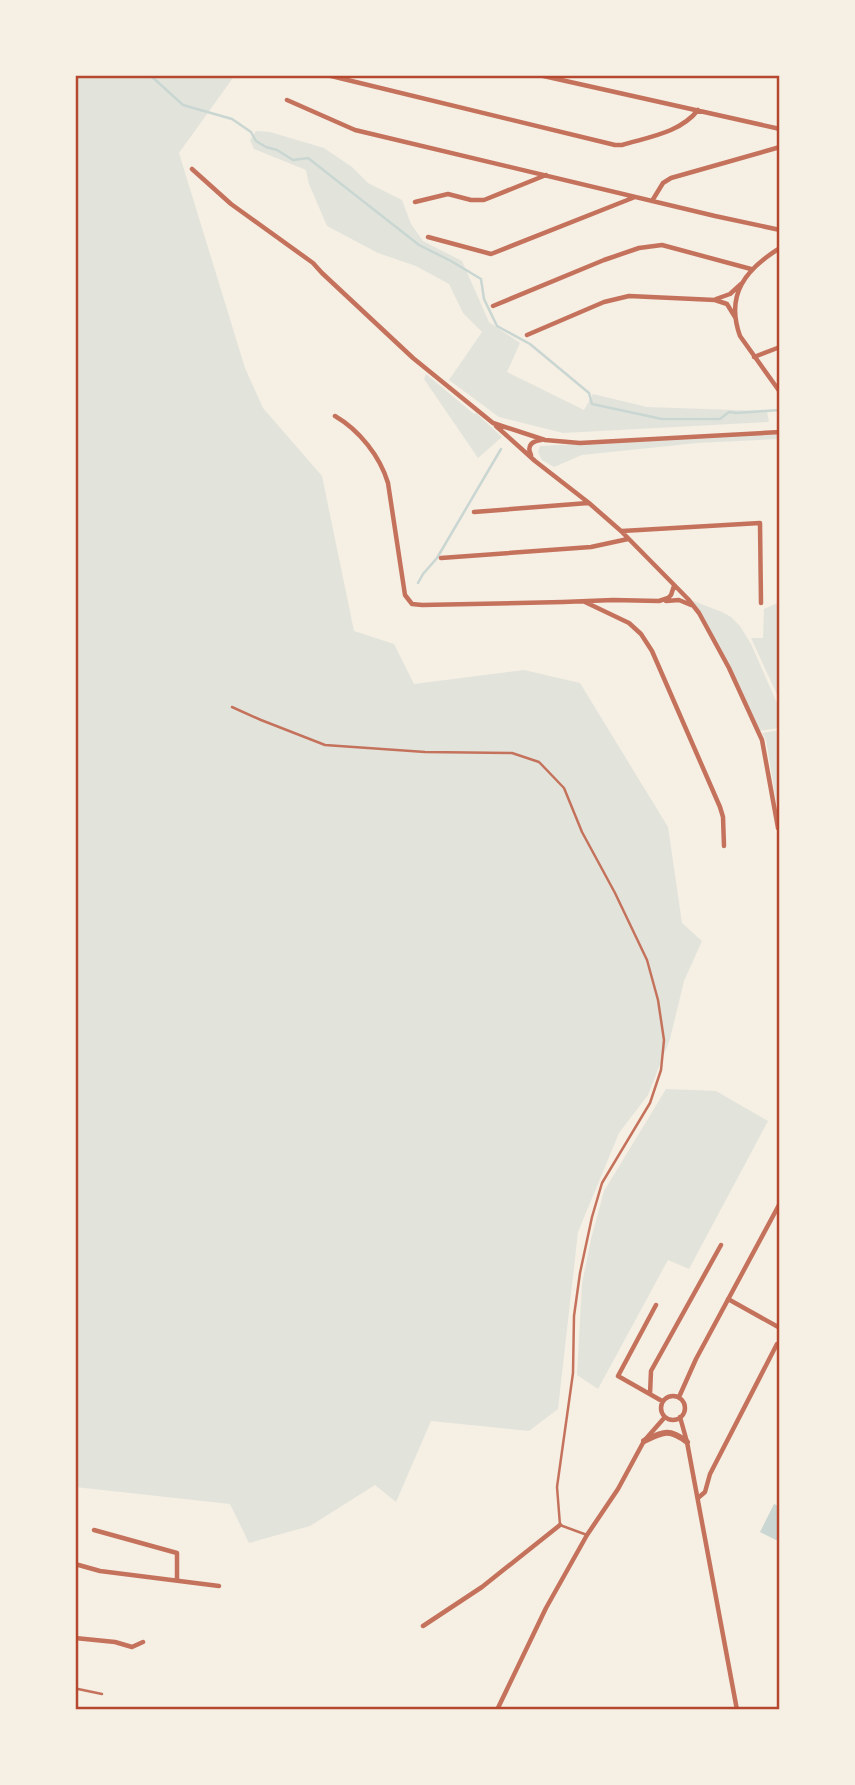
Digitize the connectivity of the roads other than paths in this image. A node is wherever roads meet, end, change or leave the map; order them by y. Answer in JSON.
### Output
{"nodes":[{"id":1,"x":327,"y":75,"type":"edge"},
{"id":2,"x":539,"y":75,"type":"edge"},
{"id":3,"x":287,"y":100,"type":"dead end"},
{"id":4,"x":698,"y":110,"type":"junction"},
{"id":5,"x":780,"y":130,"type":"edge"},
{"id":6,"x":780,"y":147,"type":"edge"},
{"id":7,"x":192,"y":169,"type":"dead end"},
{"id":8,"x":547,"y":175,"type":"junction"},
{"id":9,"x":636,"y":197,"type":"junction"},
{"id":10,"x":652,"y":201,"type":"junction"},
{"id":11,"x":415,"y":202,"type":"dead end"},
{"id":12,"x":779,"y":228,"type":"edge"},
{"id":13,"x":428,"y":237,"type":"dead end"},
{"id":14,"x":780,"y":248,"type":"edge"},
{"id":15,"x":751,"y":269,"type":"junction"},
{"id":16,"x":742,"y":283,"type":"junction"},
{"id":17,"x":715,"y":300,"type":"junction"},
{"id":18,"x":492,"y":306,"type":"dead end"},
{"id":19,"x":735,"y":317,"type":"junction"},
{"id":20,"x":527,"y":335,"type":"dead end"},
{"id":21,"x":780,"y":347,"type":"edge"},
{"id":22,"x":754,"y":357,"type":"junction"},
{"id":23,"x":780,"y":392,"type":"edge"},
{"id":24,"x":335,"y":416,"type":"dead end"},
{"id":25,"x":493,"y":423,"type":"junction"},
{"id":26,"x":780,"y":432,"type":"edge"},
{"id":27,"x":545,"y":440,"type":"junction"},
{"id":28,"x":535,"y":461,"type":"junction"},
{"id":29,"x":589,"y":503,"type":"junction"},
{"id":30,"x":474,"y":512,"type":"dead end"},
{"id":31,"x":621,"y":531,"type":"junction"},
{"id":32,"x":629,"y":539,"type":"junction"},
{"id":33,"x":441,"y":558,"type":"dead end"},
{"id":34,"x":674,"y":585,"type":"junction"},
{"id":35,"x":659,"y":601,"type":"junction"},
{"id":36,"x":584,"y":602,"type":"junction"},
{"id":37,"x":761,"y":603,"type":"dead end"},
{"id":38,"x":699,"y":613,"type":"junction"},
{"id":39,"x":232,"y":707,"type":"dead end"},
{"id":40,"x":778,"y":828,"type":"dead end"},
{"id":41,"x":724,"y":846,"type":"dead end"},
{"id":42,"x":780,"y":1203,"type":"edge"},
{"id":43,"x":720,"y":1245,"type":"dead end"},
{"id":44,"x":728,"y":1299,"type":"junction"},
{"id":45,"x":656,"y":1305,"type":"dead end"},
{"id":46,"x":780,"y":1328,"type":"edge"},
{"id":47,"x":777,"y":1344,"type":"dead end"},
{"id":48,"x":650,"y":1394,"type":"junction"},
{"id":49,"x":679,"y":1397,"type":"junction"},
{"id":50,"x":662,"y":1401,"type":"junction"},
{"id":51,"x":665,"y":1417,"type":"junction"},
{"id":52,"x":680,"y":1418,"type":"junction"},
{"id":53,"x":644,"y":1441,"type":"junction"},
{"id":54,"x":687,"y":1442,"type":"junction"},
{"id":55,"x":698,"y":1499,"type":"junction"},
{"id":56,"x":560,"y":1525,"type":"junction"},
{"id":57,"x":94,"y":1530,"type":"dead end"},
{"id":58,"x":587,"y":1535,"type":"junction"},
{"id":59,"x":75,"y":1564,"type":"edge"},
{"id":60,"x":177,"y":1580,"type":"junction"},
{"id":61,"x":219,"y":1586,"type":"dead end"},
{"id":62,"x":423,"y":1626,"type":"dead end"},
{"id":63,"x":75,"y":1638,"type":"edge"},
{"id":64,"x":143,"y":1642,"type":"dead end"},
{"id":65,"x":75,"y":1690,"type":"edge"},
{"id":66,"x":102,"y":1694,"type":"dead end"},
{"id":67,"x":497,"y":1710,"type":"edge"},
{"id":68,"x":737,"y":1710,"type":"edge"}],
"edges":[{"from":1,"to":4,"type":"street"},
{"from":2,"to":4,"type":"street"},
{"from":3,"to":8,"type":"street"},
{"from":4,"to":5,"type":"street"},
{"from":6,"to":10,"type":"street"},
{"from":7,"to":25,"type":"street"},
{"from":8,"to":9,"type":"street"},
{"from":8,"to":11,"type":"street"},
{"from":9,"to":10,"type":"street"},
{"from":9,"to":13,"type":"street"},
{"from":10,"to":12,"type":"street"},
{"from":14,"to":15,"type":"street"},
{"from":15,"to":16,"type":"street"},
{"from":15,"to":18,"type":"street"},
{"from":16,"to":17,"type":"street"},
{"from":16,"to":19,"type":"street"},
{"from":17,"to":19,"type":"street"},
{"from":17,"to":20,"type":"street"},
{"from":19,"to":22,"type":"street"},
{"from":21,"to":22,"type":"street"},
{"from":22,"to":23,"type":"street"},
{"from":24,"to":36,"type":"street"},
{"from":25,"to":27,"type":"street"},
{"from":25,"to":28,"type":"street"},
{"from":26,"to":27,"type":"street"},
{"from":27,"to":28,"type":"street"},
{"from":28,"to":29,"type":"street"},
{"from":29,"to":30,"type":"street"},
{"from":29,"to":31,"type":"street"},
{"from":31,"to":32,"type":"street"},
{"from":31,"to":37,"type":"street"},
{"from":32,"to":33,"type":"street"},
{"from":32,"to":34,"type":"street"},
{"from":34,"to":35,"type":"street"},
{"from":34,"to":38,"type":"street"},
{"from":35,"to":36,"type":"street"},
{"from":35,"to":38,"type":"street"},
{"from":36,"to":41,"type":"street"},
{"from":38,"to":40,"type":"street"},
{"from":39,"to":56,"type":"lane"},
{"from":42,"to":44,"type":"street"},
{"from":43,"to":48,"type":"street"},
{"from":44,"to":46,"type":"street"},
{"from":44,"to":49,"type":"street"},
{"from":45,"to":48,"type":"street"},
{"from":47,"to":55,"type":"street"},
{"from":48,"to":50,"type":"street"},
{"from":49,"to":50,"type":"street"},
{"from":49,"to":52,"type":"street"},
{"from":50,"to":51,"type":"street"},
{"from":51,"to":52,"type":"street"},
{"from":51,"to":53,"type":"street"},
{"from":52,"to":54,"type":"street"},
{"from":53,"to":54,"type":"street"},
{"from":53,"to":58,"type":"street"},
{"from":54,"to":55,"type":"street"},
{"from":55,"to":68,"type":"street"},
{"from":56,"to":58,"type":"lane"},
{"from":56,"to":62,"type":"street"},
{"from":57,"to":60,"type":"street"},
{"from":58,"to":67,"type":"street"},
{"from":59,"to":60,"type":"street"},
{"from":60,"to":61,"type":"street"},
{"from":63,"to":64,"type":"street"},
{"from":65,"to":66,"type":"lane"}]}
